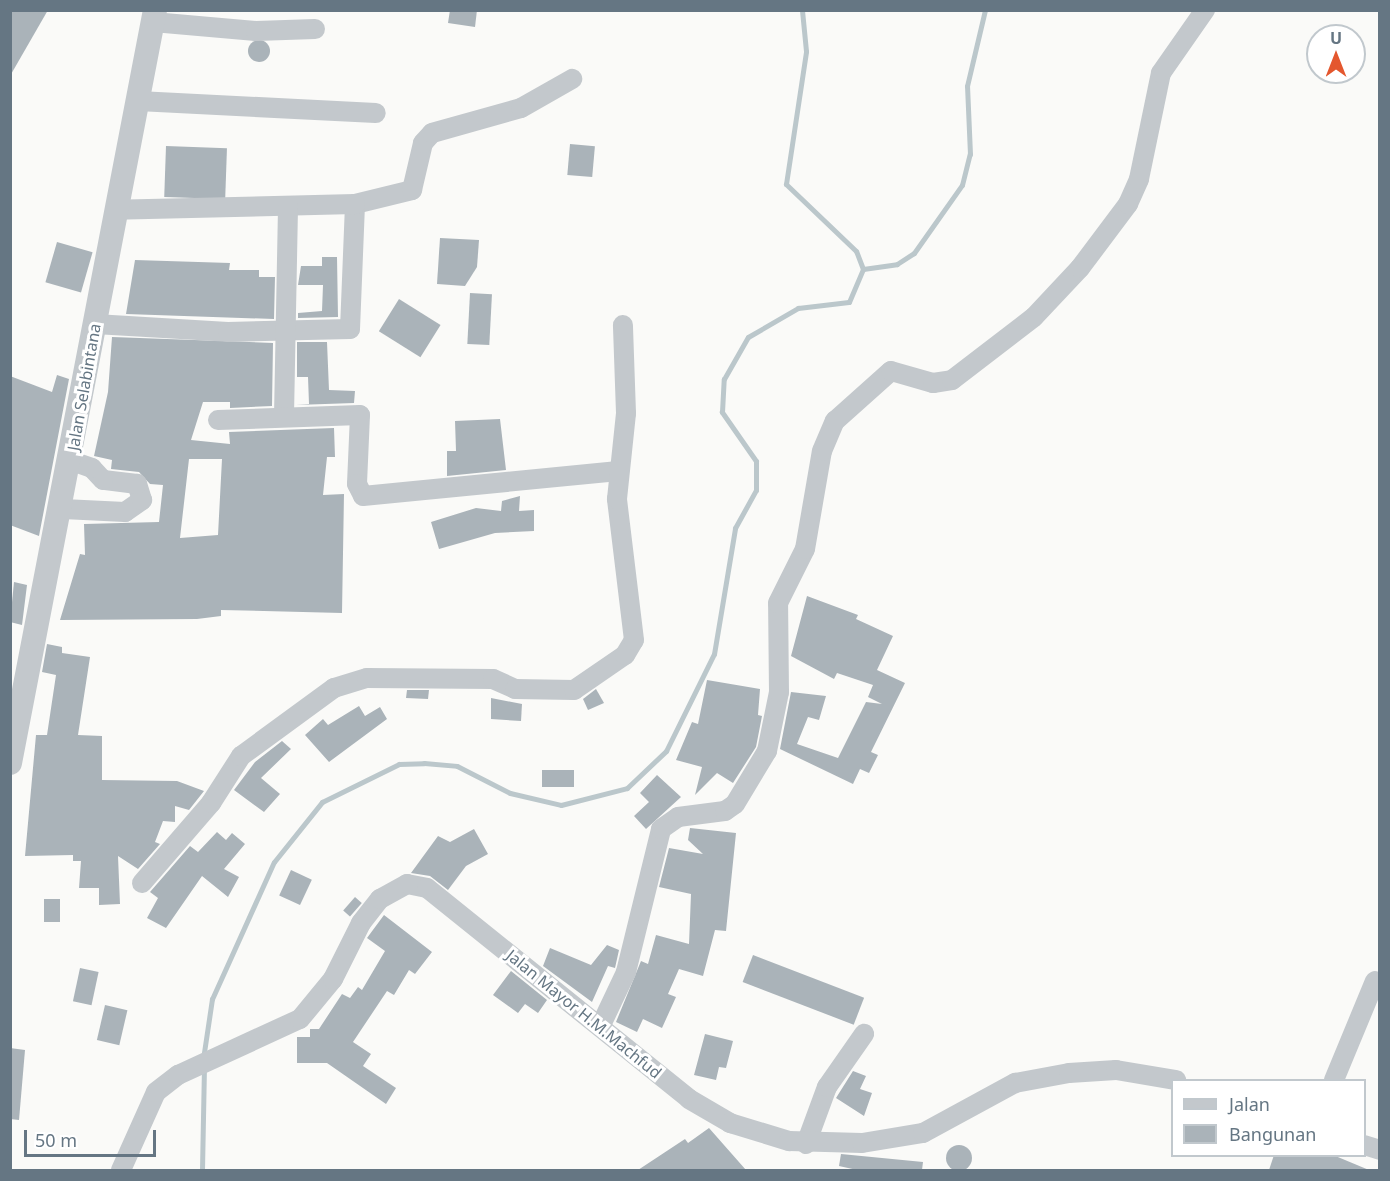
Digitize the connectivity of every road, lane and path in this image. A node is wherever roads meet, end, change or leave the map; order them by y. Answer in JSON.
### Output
{"nodes":[{"id":1,"x":1205,"y":10,"type":"edge"},
{"id":2,"x":154,"y":16,"type":"edge"},
{"id":3,"x":315,"y":28,"type":"dead end"},
{"id":4,"x":572,"y":79,"type":"dead end"},
{"id":5,"x":138,"y":101,"type":"junction"},
{"id":6,"x":376,"y":113,"type":"dead end"},
{"id":7,"x":355,"y":204,"type":"junction"},
{"id":8,"x":288,"y":206,"type":"junction"},
{"id":9,"x":116,"y":210,"type":"junction"},
{"id":10,"x":95,"y":324,"type":"junction"},
{"id":11,"x":623,"y":325,"type":"dead end"},
{"id":12,"x":286,"y":333,"type":"junction"},
{"id":13,"x":284,"y":416,"type":"junction"},
{"id":14,"x":218,"y":420,"type":"dead end"},
{"id":15,"x":72,"y":460,"type":"junction"},
{"id":16,"x":616,"y":471,"type":"junction"},
{"id":17,"x":63,"y":509,"type":"junction"},
{"id":18,"x":12,"y":750,"type":"edge"},
{"id":19,"x":142,"y":884,"type":"dead end"},
{"id":20,"x":1375,"y":981,"type":"dead end"},
{"id":21,"x":601,"y":1025,"type":"junction"},
{"id":22,"x":864,"y":1034,"type":"dead end"},
{"id":23,"x":1171,"y":1079,"type":"edge"},
{"id":24,"x":1334,"y":1079,"type":"edge"},
{"id":25,"x":806,"y":1144,"type":"junction"},
{"id":26,"x":121,"y":1170,"type":"edge"}],
"edges":[{"from":1,"to":21,"type":"street"},
{"from":2,"to":3,"type":"street"},
{"from":2,"to":5,"type":"street","name":"Jalan Selabintana"},
{"from":4,"to":7,"type":"street"},
{"from":5,"to":6,"type":"street"},
{"from":5,"to":9,"type":"street","name":"Jalan Selabintana"},
{"from":7,"to":8,"type":"street"},
{"from":7,"to":12,"type":"street"},
{"from":8,"to":9,"type":"street"},
{"from":8,"to":12,"type":"street"},
{"from":9,"to":10,"type":"street","name":"Jalan Selabintana"},
{"from":10,"to":12,"type":"street"},
{"from":10,"to":15,"type":"street","name":"Jalan Selabintana"},
{"from":11,"to":16,"type":"street"},
{"from":12,"to":13,"type":"street"},
{"from":13,"to":14,"type":"street"},
{"from":13,"to":16,"type":"street"},
{"from":15,"to":17,"type":"street","name":"Jalan Selabintana"},
{"from":15,"to":17,"type":"street"},
{"from":16,"to":19,"type":"street"},
{"from":17,"to":18,"type":"street","name":"Jalan Selabintana"},
{"from":20,"to":24,"type":"street"},
{"from":21,"to":25,"type":"street","name":"Jalan Mayor H.M.Machfud"},
{"from":21,"to":26,"type":"street","name":"Jalan Mayor H.M.Machfud"},
{"from":22,"to":25,"type":"street"},
{"from":23,"to":25,"type":"street","name":"Jalan Mayor H.M.Machfud"}]}
